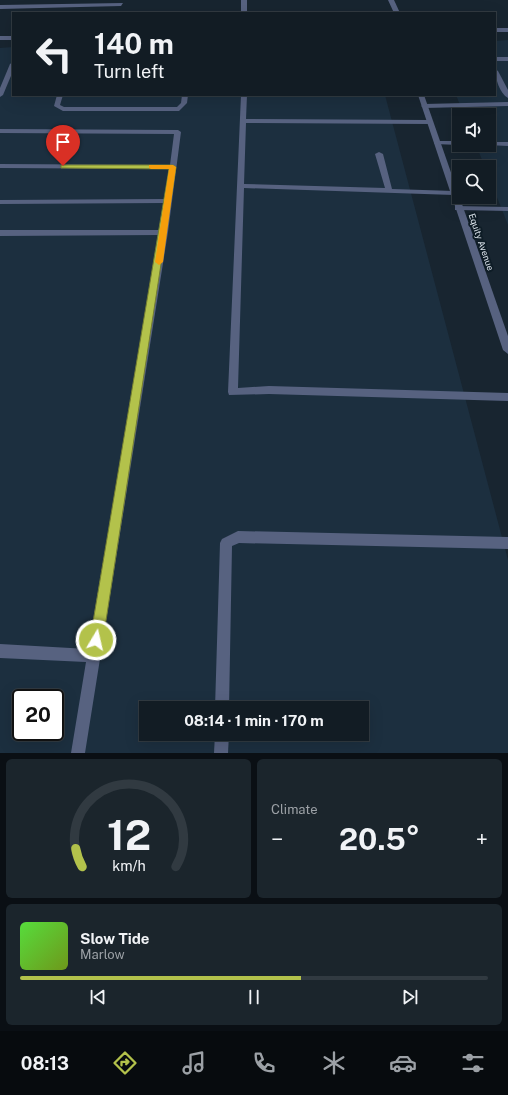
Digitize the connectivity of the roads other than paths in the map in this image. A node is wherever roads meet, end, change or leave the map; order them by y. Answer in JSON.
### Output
{"nodes":[{"id":1,"x":244,"y":0,"type":"edge"},
{"id":2,"x":391,"y":0,"type":"edge"},
{"id":3,"x":121,"y":4,"type":"edge"},
{"id":4,"x":0,"y":7,"type":"edge"},
{"id":5,"x":244,"y":12,"type":"edge"},
{"id":6,"x":397,"y":12,"type":"edge"},
{"id":7,"x":496,"y":30,"type":"edge"},
{"id":8,"x":508,"y":30,"type":"edge"},
{"id":9,"x":0,"y":38,"type":"edge"},
{"id":10,"x":12,"y":38,"type":"edge"},
{"id":11,"x":508,"y":58,"type":"edge"},
{"id":12,"x":496,"y":59,"type":"edge"},
{"id":13,"x":12,"y":66,"type":"edge"},
{"id":14,"x":496,"y":73,"type":"edge"},
{"id":15,"x":0,"y":95,"type":"edge"},
{"id":16,"x":60,"y":96,"type":"edge"},
{"id":17,"x":185,"y":96,"type":"edge"},
{"id":18,"x":244,"y":96,"type":"edge"},
{"id":19,"x":421,"y":96,"type":"edge"},
{"id":20,"x":508,"y":96,"type":"edge"},
{"id":21,"x":508,"y":104,"type":"edge"},
{"id":22,"x":424,"y":106,"type":"junction"},
{"id":23,"x":243,"y":121,"type":"junction"},
{"id":24,"x":430,"y":122,"type":"junction"},
{"id":25,"x":0,"y":131,"type":"edge"},
{"id":26,"x":437,"y":143,"type":"junction"},
{"id":27,"x":452,"y":143,"type":"edge"},
{"id":28,"x":496,"y":144,"type":"edge"},
{"id":29,"x":508,"y":144,"type":"edge"},
{"id":30,"x":379,"y":154,"type":"dead end"},
{"id":31,"x":0,"y":166,"type":"edge"},
{"id":32,"x":173,"y":167,"type":"junction"},
{"id":33,"x":240,"y":186,"type":"junction"},
{"id":34,"x":452,"y":187,"type":"edge"},
{"id":35,"x":389,"y":191,"type":"junction"},
{"id":36,"x":452,"y":193,"type":"edge"},
{"id":37,"x":168,"y":201,"type":"junction"},
{"id":38,"x":0,"y":202,"type":"edge"},
{"id":39,"x":457,"y":204,"type":"edge"},
{"id":40,"x":458,"y":208,"type":"junction"},
{"id":41,"x":508,"y":209,"type":"edge"},
{"id":42,"x":164,"y":232,"type":"junction"},
{"id":43,"x":0,"y":233,"type":"edge"},
{"id":44,"x":508,"y":350,"type":"edge"},
{"id":45,"x":508,"y":397,"type":"edge"},
{"id":46,"x":508,"y":542,"type":"edge"},
{"id":47,"x":0,"y":651,"type":"edge"},
{"id":48,"x":94,"y":656,"type":"junction"},
{"id":49,"x":222,"y":701,"type":"edge"},
{"id":50,"x":222,"y":741,"type":"edge"},
{"id":51,"x":78,"y":753,"type":"edge"},
{"id":52,"x":221,"y":753,"type":"edge"}],
"edges":[{"from":1,"to":5,"type":"street"},
{"from":2,"to":6,"type":"street"},
{"from":3,"to":4,"type":"street"},
{"from":7,"to":8,"type":"street"},
{"from":9,"to":10,"type":"street"},
{"from":11,"to":12,"type":"street"},
{"from":13,"to":15,"type":"street"},
{"from":14,"to":20,"type":"street"},
{"from":16,"to":17,"type":"street"},
{"from":18,"to":23,"type":"street"},
{"from":19,"to":22,"type":"street","name":"Equity Avenue"},
{"from":21,"to":22,"type":"street"},
{"from":22,"to":24,"type":"street","name":"Equity Avenue"},
{"from":23,"to":24,"type":"street"},
{"from":23,"to":33,"type":"street"},
{"from":24,"to":26,"type":"street","name":"Equity Avenue"},
{"from":25,"to":32,"type":"street"},
{"from":26,"to":27,"type":"street"},
{"from":26,"to":34,"type":"street","name":"Equity Avenue"},
{"from":28,"to":29,"type":"street"},
{"from":30,"to":35,"type":"street"},
{"from":31,"to":32,"type":"street"},
{"from":32,"to":37,"type":"street"},
{"from":33,"to":35,"type":"street"},
{"from":33,"to":45,"type":"street"},
{"from":35,"to":36,"type":"street"},
{"from":37,"to":38,"type":"street"},
{"from":37,"to":42,"type":"street"},
{"from":39,"to":40,"type":"street","name":"Equity Avenue"},
{"from":40,"to":41,"type":"street"},
{"from":40,"to":44,"type":"street","name":"Equity Avenue"},
{"from":42,"to":43,"type":"street"},
{"from":42,"to":48,"type":"street"},
{"from":46,"to":49,"type":"street"},
{"from":47,"to":48,"type":"street"},
{"from":48,"to":51,"type":"street"},
{"from":50,"to":52,"type":"street"}]}
